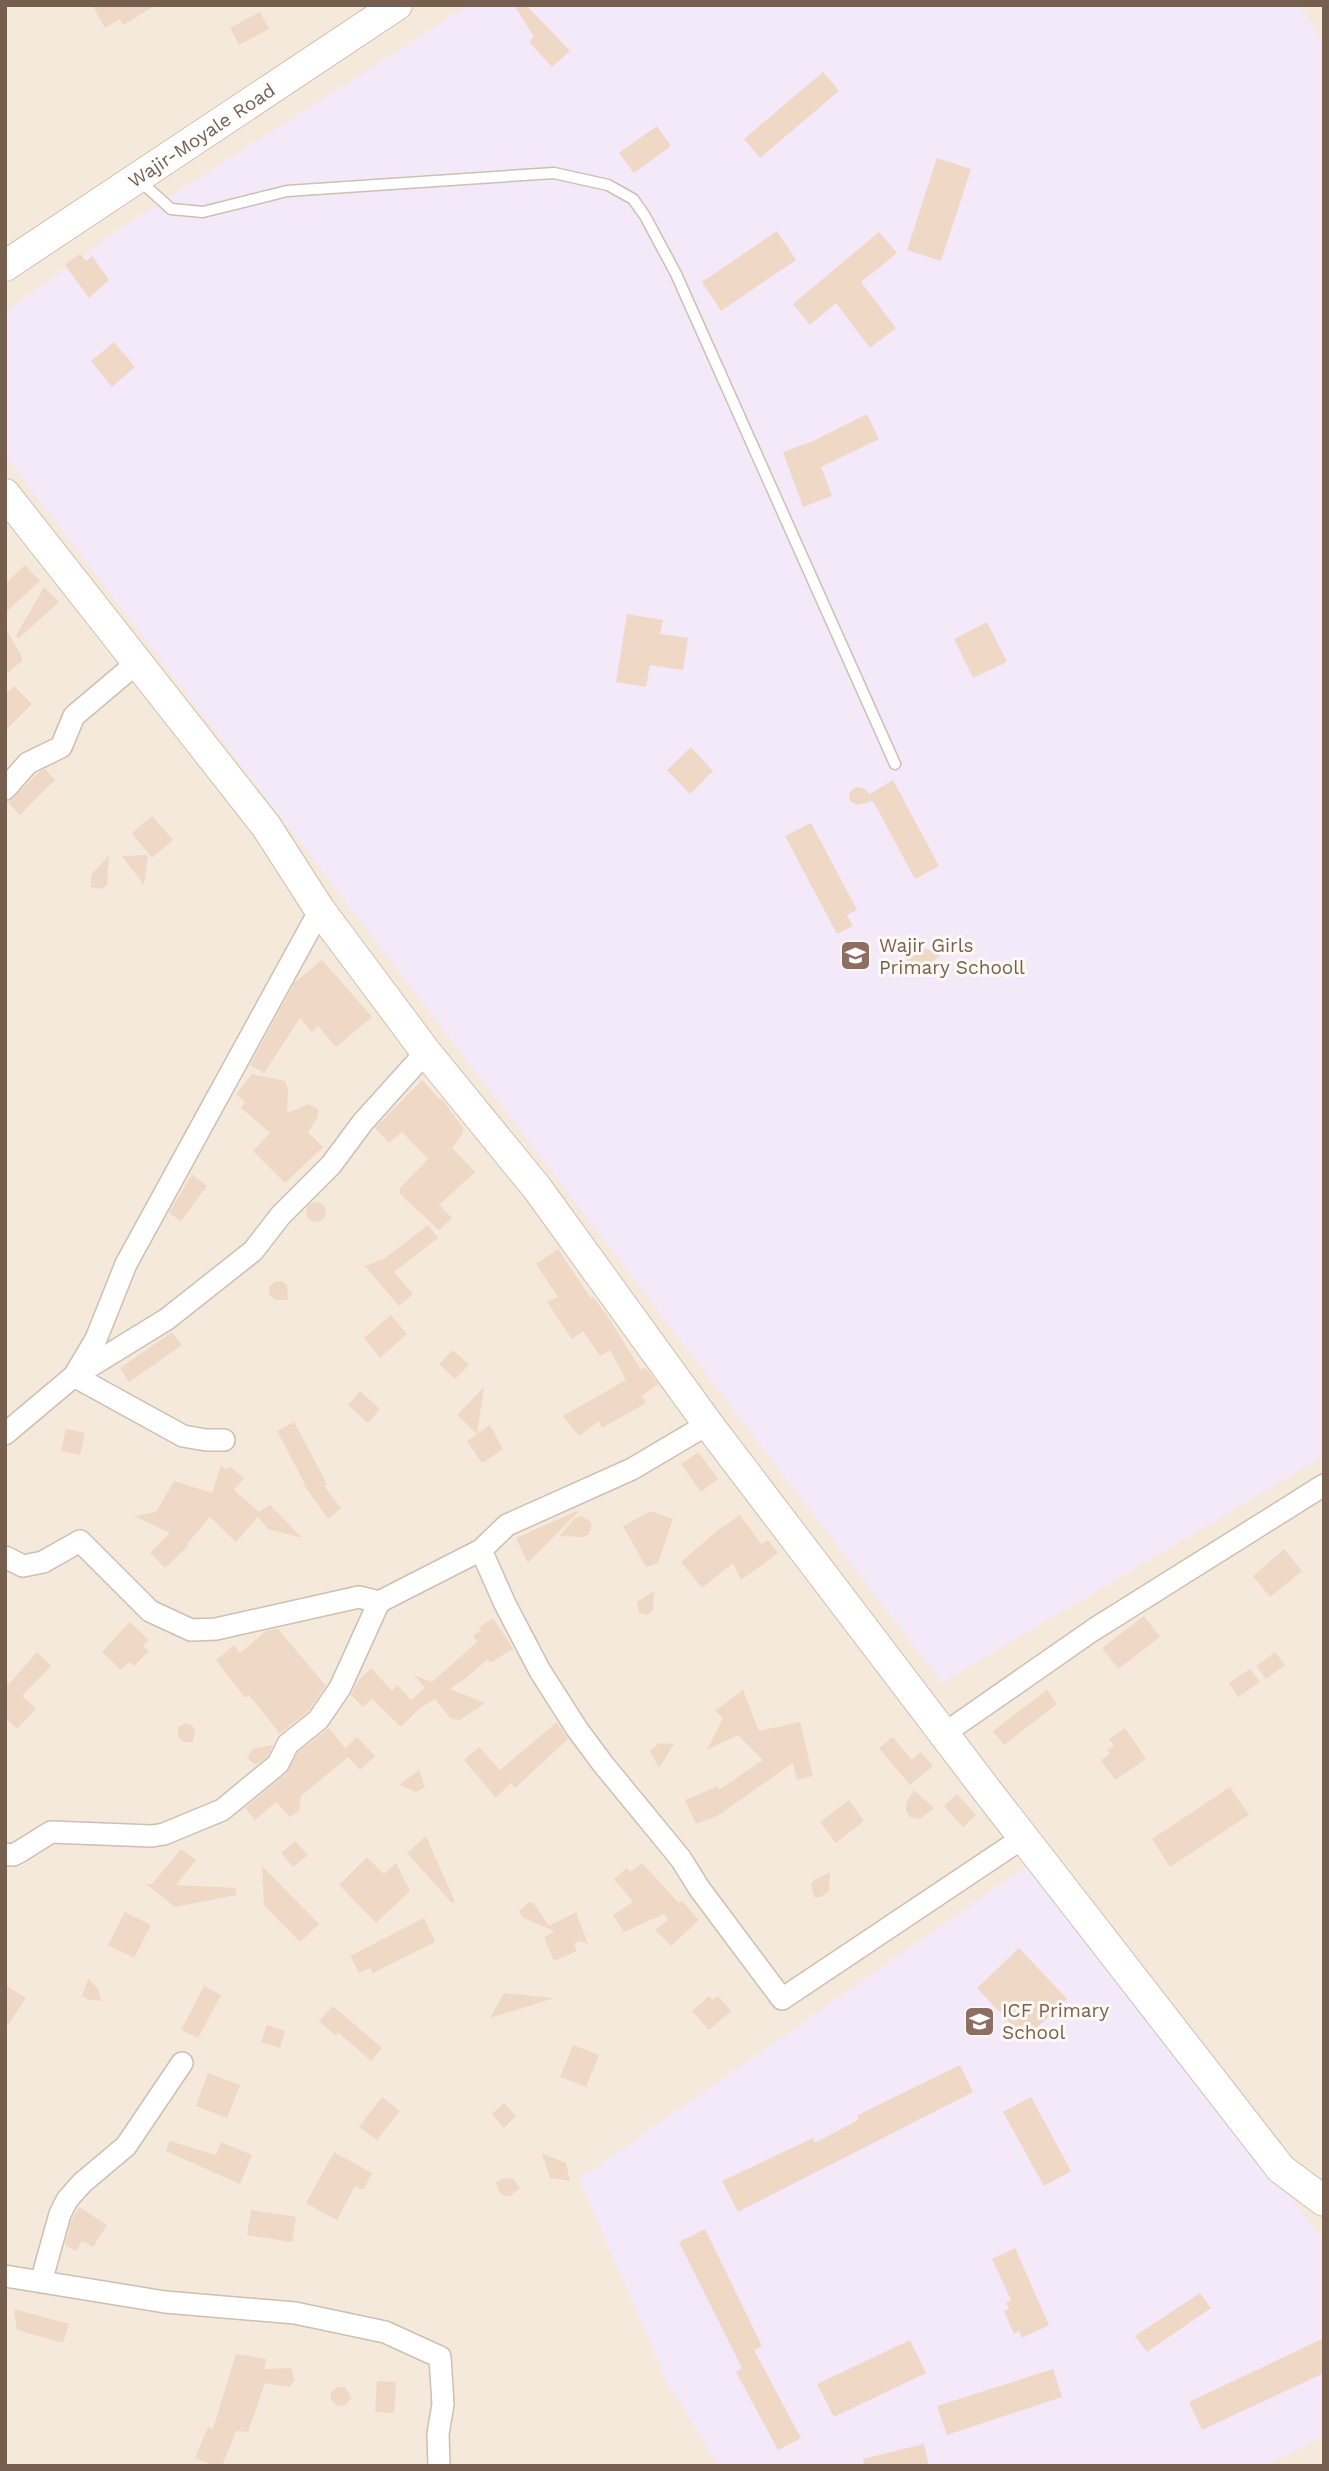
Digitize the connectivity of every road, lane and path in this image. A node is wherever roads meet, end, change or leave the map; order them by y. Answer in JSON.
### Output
{"nodes":[{"id":1,"x":397,"y":5,"type":"edge"},
{"id":2,"x":137,"y":178,"type":"junction"},
{"id":3,"x":5,"y":265,"type":"edge"},
{"id":4,"x":5,"y":494,"type":"edge"},
{"id":5,"x":139,"y":661,"type":"junction"},
{"id":6,"x":895,"y":764,"type":"dead end"},
{"id":7,"x":5,"y":789,"type":"edge"},
{"id":8,"x":320,"y":910,"type":"junction"},
{"id":9,"x":426,"y":1052,"type":"junction"},
{"id":10,"x":74,"y":1376,"type":"junction"},
{"id":11,"x":708,"y":1424,"type":"junction"},
{"id":12,"x":5,"y":1434,"type":"edge"},
{"id":13,"x":224,"y":1440,"type":"dead end"},
{"id":14,"x":1324,"y":1485,"type":"edge"},
{"id":15,"x":481,"y":1550,"type":"junction"},
{"id":16,"x":5,"y":1557,"type":"edge"},
{"id":17,"x":379,"y":1602,"type":"junction"},
{"id":18,"x":944,"y":1732,"type":"junction"},
{"id":19,"x":1024,"y":1838,"type":"junction"},
{"id":20,"x":5,"y":1854,"type":"edge"},
{"id":21,"x":182,"y":2063,"type":"dead end"},
{"id":22,"x":1324,"y":2201,"type":"edge"},
{"id":23,"x":5,"y":2277,"type":"edge"},
{"id":24,"x":41,"y":2282,"type":"junction"},
{"id":25,"x":439,"y":2466,"type":"edge"}],
"edges":[{"from":1,"to":2,"type":"street","name":"Wajir-Moyale Road"},
{"from":2,"to":3,"type":"street","name":"Wajir-Moyale Road"},
{"from":2,"to":6,"type":"lane"},
{"from":4,"to":5,"type":"street"},
{"from":5,"to":7,"type":"street"},
{"from":5,"to":8,"type":"street"},
{"from":8,"to":9,"type":"street"},
{"from":8,"to":10,"type":"street"},
{"from":9,"to":10,"type":"street"},
{"from":9,"to":11,"type":"street"},
{"from":10,"to":12,"type":"street"},
{"from":10,"to":13,"type":"street"},
{"from":11,"to":15,"type":"street"},
{"from":11,"to":18,"type":"street"},
{"from":14,"to":18,"type":"street"},
{"from":15,"to":17,"type":"street"},
{"from":15,"to":19,"type":"street"},
{"from":16,"to":17,"type":"street"},
{"from":17,"to":20,"type":"street"},
{"from":18,"to":19,"type":"street"},
{"from":19,"to":22,"type":"street"},
{"from":21,"to":24,"type":"street"},
{"from":23,"to":24,"type":"street"},
{"from":24,"to":25,"type":"street"}]}
